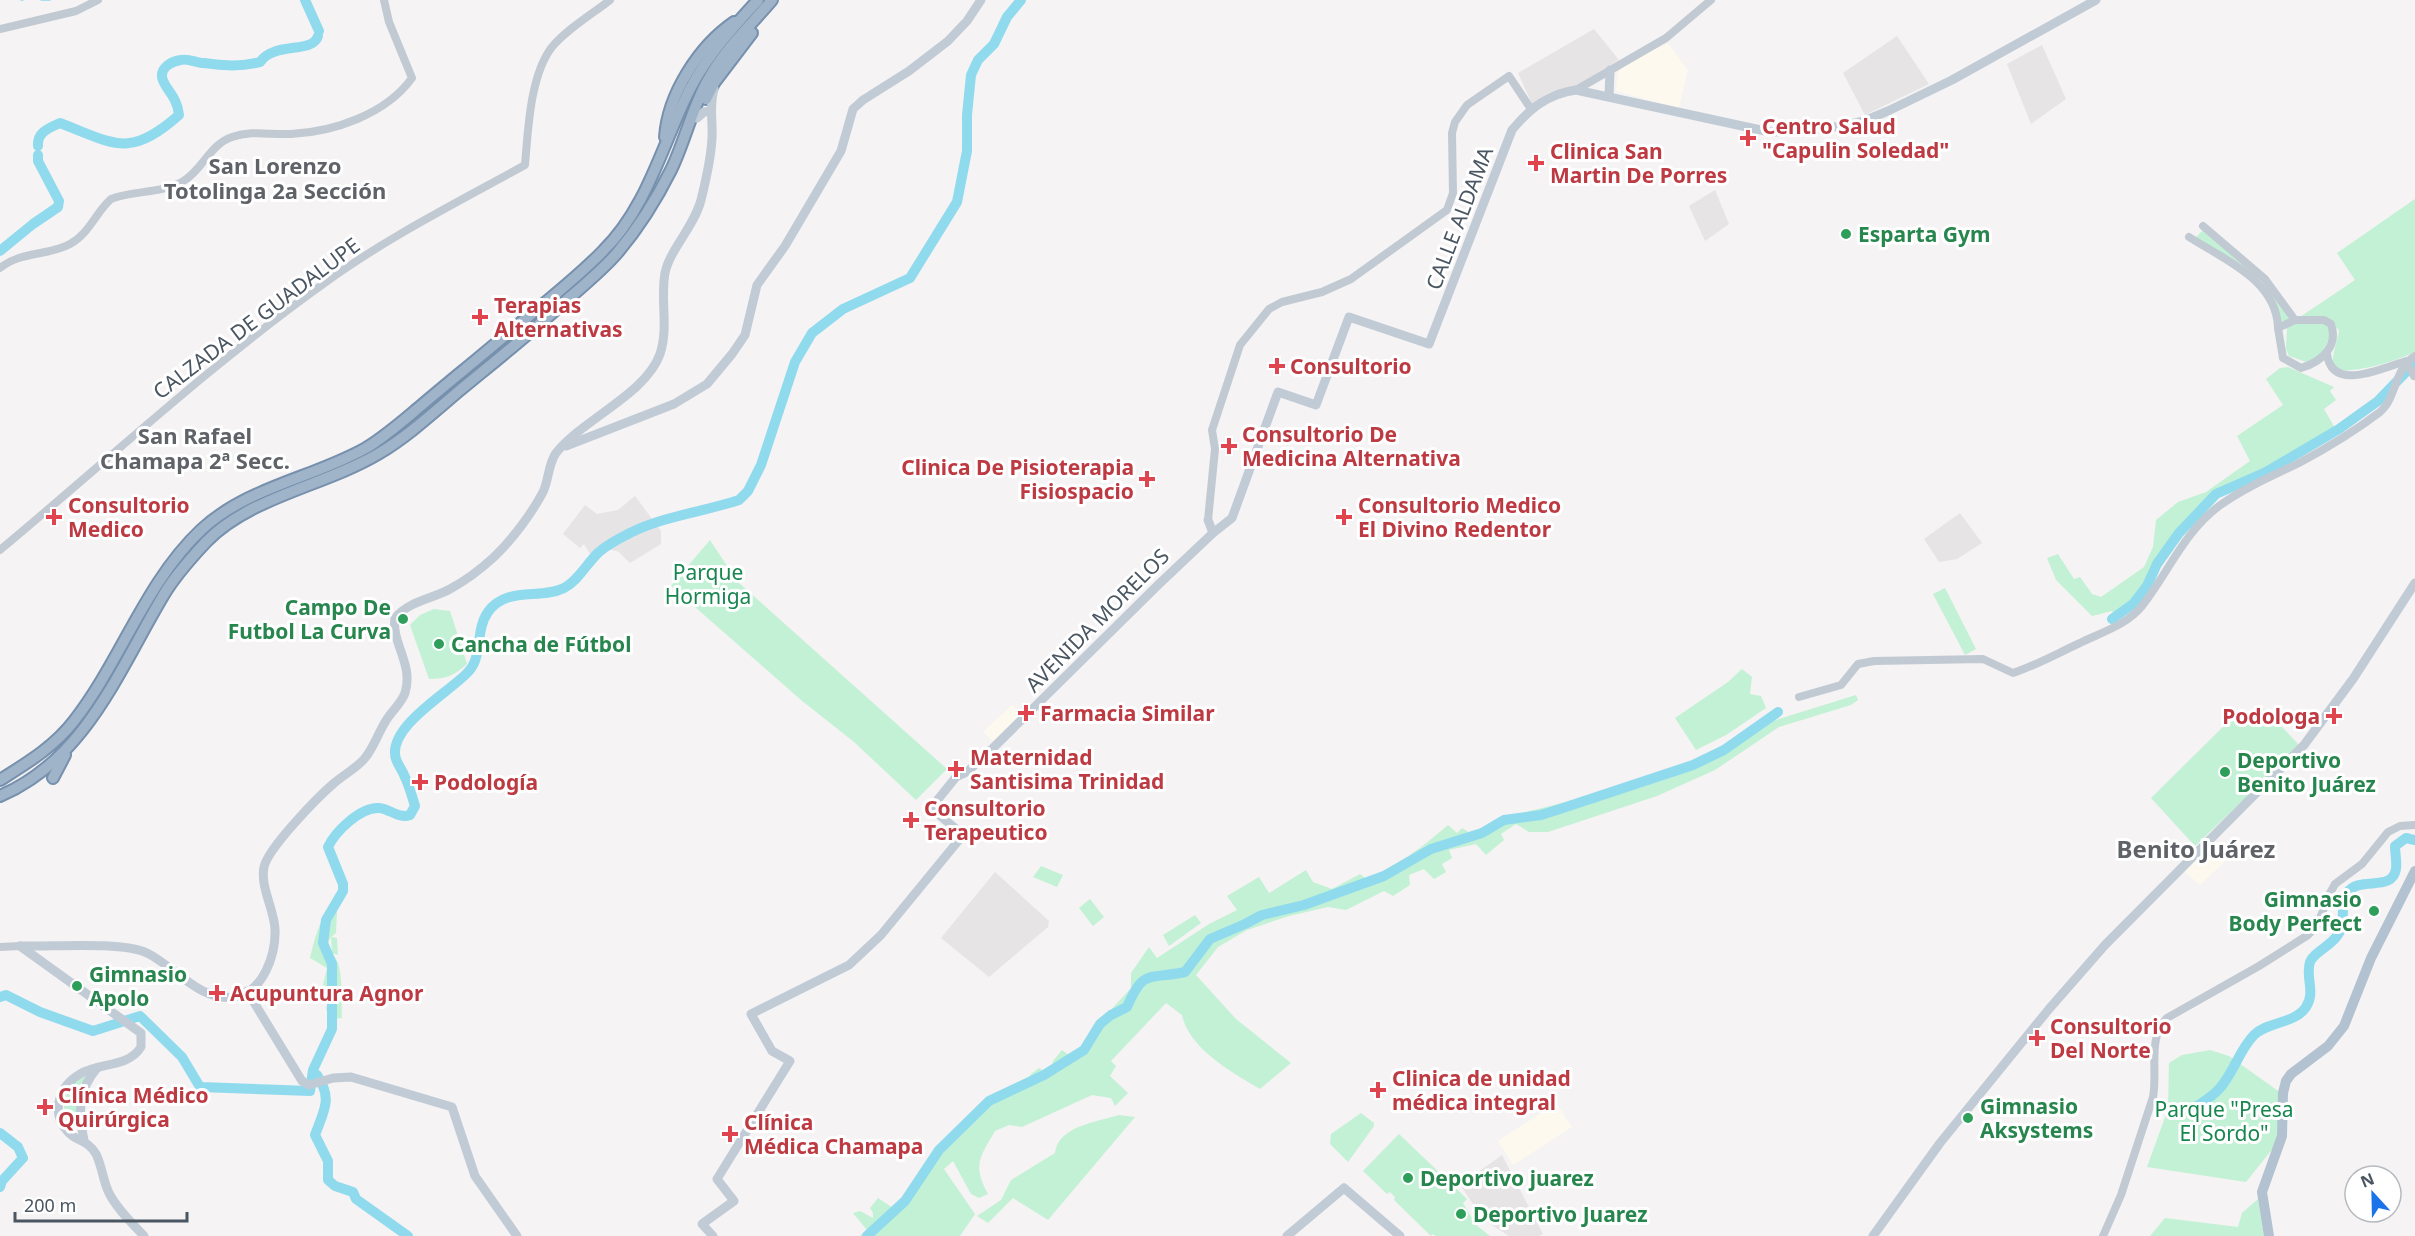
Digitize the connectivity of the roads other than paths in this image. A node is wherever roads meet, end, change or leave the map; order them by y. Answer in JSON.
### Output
{"nodes":[{"id":1,"x":98,"y":0,"type":"edge"},
{"id":2,"x":384,"y":0,"type":"edge"},
{"id":3,"x":610,"y":0,"type":"edge"},
{"id":4,"x":758,"y":0,"type":"edge"},
{"id":5,"x":772,"y":0,"type":"edge"},
{"id":6,"x":981,"y":0,"type":"edge"},
{"id":7,"x":1711,"y":0,"type":"edge"},
{"id":8,"x":2096,"y":0,"type":"edge"},
{"id":9,"x":754,"y":21,"type":"junction"},
{"id":10,"x":0,"y":29,"type":"edge"},
{"id":11,"x":1610,"y":70,"type":"junction"},
{"id":12,"x":717,"y":80,"type":"junction"},
{"id":13,"x":1576,"y":90,"type":"junction"},
{"id":14,"x":1609,"y":97,"type":"junction"},
{"id":15,"x":1531,"y":109,"type":"junction"},
{"id":16,"x":711,"y":111,"type":"junction"},
{"id":17,"x":697,"y":118,"type":"junction"},
{"id":18,"x":688,"y":127,"type":"junction"},
{"id":19,"x":2203,"y":226,"type":"dead end"},
{"id":20,"x":2189,"y":237,"type":"dead end"},
{"id":21,"x":0,"y":268,"type":"edge"},
{"id":22,"x":2295,"y":320,"type":"junction"},
{"id":23,"x":2278,"y":328,"type":"junction"},
{"id":24,"x":2327,"y":354,"type":"junction"},
{"id":25,"x":2415,"y":356,"type":"edge"},
{"id":26,"x":2410,"y":368,"type":"edge"},
{"id":27,"x":1278,"y":392,"type":"joint"},
{"id":28,"x":561,"y":448,"type":"junction"},
{"id":29,"x":1208,"y":520,"type":"joint"},
{"id":30,"x":1213,"y":533,"type":"junction"},
{"id":31,"x":0,"y":550,"type":"edge"},
{"id":32,"x":2415,"y":583,"type":"edge"},
{"id":33,"x":1799,"y":697,"type":"dead end"},
{"id":34,"x":68,"y":748,"type":"junction"},
{"id":35,"x":53,"y":778,"type":"dead end"},
{"id":36,"x":0,"y":780,"type":"edge"},
{"id":37,"x":0,"y":796,"type":"edge"},
{"id":38,"x":2415,"y":825,"type":"edge"},
{"id":39,"x":2415,"y":871,"type":"edge"},
{"id":40,"x":21,"y":946,"type":"junction"},
{"id":41,"x":0,"y":947,"type":"edge"},
{"id":42,"x":247,"y":991,"type":"junction"},
{"id":43,"x":99,"y":1066,"type":"junction"},
{"id":44,"x":84,"y":1140,"type":"junction"},
{"id":45,"x":144,"y":1236,"type":"edge"},
{"id":46,"x":517,"y":1236,"type":"edge"},
{"id":47,"x":713,"y":1236,"type":"edge"},
{"id":48,"x":1287,"y":1236,"type":"edge"},
{"id":49,"x":1400,"y":1236,"type":"edge"},
{"id":50,"x":1873,"y":1236,"type":"edge"},
{"id":51,"x":2103,"y":1236,"type":"edge"},
{"id":52,"x":2269,"y":1236,"type":"edge"}],
"edges":[{"from":1,"to":10,"type":"street"},
{"from":2,"to":21,"type":"street"},
{"from":3,"to":31,"type":"street","name":"CALZADA DE GUADALUPE"},
{"from":4,"to":36,"type":"highway"},
{"from":5,"to":9,"type":"highway"},
{"from":6,"to":28,"type":"main road"},
{"from":7,"to":11,"type":"street"},
{"from":8,"to":14,"type":"main road"},
{"from":9,"to":12,"type":"highway"},
{"from":9,"to":18,"type":"highway"},
{"from":11,"to":13,"type":"street"},
{"from":11,"to":14,"type":"main road"},
{"from":12,"to":16,"type":"main road"},
{"from":12,"to":17,"type":"highway"},
{"from":13,"to":14,"type":"main road"},
{"from":13,"to":15,"type":"main road","name":"CALLE ALDAMA"},
{"from":15,"to":27,"type":"main road","name":"CALLE ALDAMA"},
{"from":15,"to":29,"type":"street"},
{"from":16,"to":17,"type":"main road"},
{"from":16,"to":28,"type":"main road"},
{"from":17,"to":18,"type":"highway"},
{"from":18,"to":34,"type":"highway"},
{"from":19,"to":22,"type":"street"},
{"from":20,"to":23,"type":"street"},
{"from":22,"to":23,"type":"street"},
{"from":22,"to":24,"type":"street"},
{"from":23,"to":24,"type":"street"},
{"from":24,"to":26,"type":"street"},
{"from":25,"to":26,"type":"street"},
{"from":26,"to":33,"type":"street"},
{"from":27,"to":30,"type":"main road","name":"AVENIDA MORELOS"},
{"from":28,"to":42,"type":"main road"},
{"from":29,"to":30,"type":"main road"},
{"from":30,"to":47,"type":"main road","name":"AVENIDA MORELOS"},
{"from":32,"to":50,"type":"main road"},
{"from":34,"to":35,"type":"highway"},
{"from":34,"to":37,"type":"highway"},
{"from":38,"to":51,"type":"street"},
{"from":39,"to":52,"type":"main road"},
{"from":40,"to":41,"type":"street"},
{"from":40,"to":42,"type":"main road"},
{"from":40,"to":43,"type":"main road"},
{"from":42,"to":46,"type":"main road"},
{"from":43,"to":44,"type":"main road"},
{"from":43,"to":44,"type":"main road"},
{"from":44,"to":45,"type":"main road"},
{"from":48,"to":49,"type":"main road"}]}
